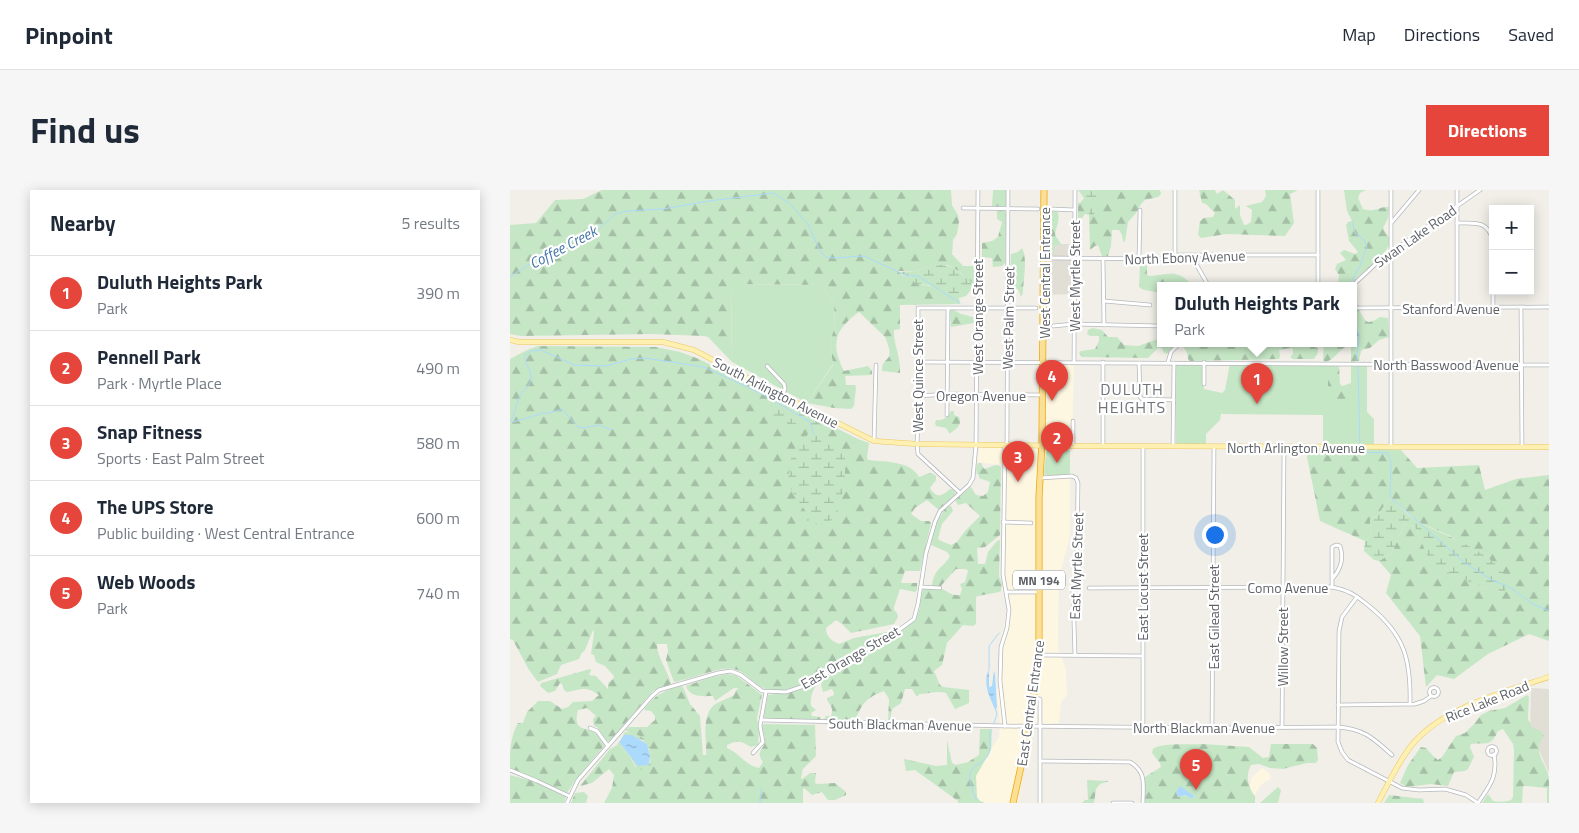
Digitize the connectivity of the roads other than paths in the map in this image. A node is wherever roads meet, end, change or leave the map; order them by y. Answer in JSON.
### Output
{"nodes":[{"id":1,"x":978,"y":190,"type":"edge"},
{"id":2,"x":1008,"y":190,"type":"edge"},
{"id":3,"x":1044,"y":190,"type":"edge"},
{"id":4,"x":1074,"y":190,"type":"edge"},
{"id":5,"x":1175,"y":190,"type":"edge"},
{"id":6,"x":1318,"y":190,"type":"edge"},
{"id":7,"x":1391,"y":190,"type":"edge"},
{"id":8,"x":1419,"y":190,"type":"edge"},
{"id":9,"x":1457,"y":190,"type":"edge"},
{"id":10,"x":1480,"y":190,"type":"edge"},
{"id":11,"x":1458,"y":207,"type":"junction"},
{"id":12,"x":963,"y":208,"type":"dead end"},
{"id":13,"x":978,"y":208,"type":"junction"},
{"id":14,"x":1008,"y":208,"type":"junction"},
{"id":15,"x":1038,"y":209,"type":"dead end"},
{"id":16,"x":1052,"y":209,"type":"dead end"},
{"id":17,"x":1074,"y":210,"type":"junction"},
{"id":18,"x":1140,"y":210,"type":"dead end"},
{"id":19,"x":1391,"y":223,"type":"junction"},
{"id":20,"x":1457,"y":223,"type":"junction"},
{"id":21,"x":1489,"y":231,"type":"edge"},
{"id":22,"x":1392,"y":252,"type":"junction"},
{"id":23,"x":1175,"y":255,"type":"junction"},
{"id":24,"x":1191,"y":255,"type":"junction"},
{"id":25,"x":1318,"y":255,"type":"junction"},
{"id":26,"x":1052,"y":258,"type":"dead end"},
{"id":27,"x":1074,"y":258,"type":"junction"},
{"id":28,"x":1103,"y":259,"type":"junction"},
{"id":29,"x":1139,"y":259,"type":"junction"},
{"id":30,"x":1206,"y":282,"type":"edge"},
{"id":31,"x":1318,"y":282,"type":"edge"},
{"id":32,"x":1356,"y":282,"type":"edge"},
{"id":33,"x":1493,"y":295,"type":"edge"},
{"id":34,"x":1103,"y":301,"type":"junction"},
{"id":35,"x":1150,"y":305,"type":"dead end"},
{"id":36,"x":1457,"y":307,"type":"junction"},
{"id":37,"x":1493,"y":307,"type":"junction"},
{"id":38,"x":1549,"y":307,"type":"edge"},
{"id":39,"x":948,"y":308,"type":"junction"},
{"id":40,"x":977,"y":308,"type":"junction"},
{"id":41,"x":1008,"y":308,"type":"junction"},
{"id":42,"x":1036,"y":308,"type":"dead end"},
{"id":43,"x":1357,"y":308,"type":"edge"},
{"id":44,"x":1392,"y":308,"type":"junction"},
{"id":45,"x":1521,"y":308,"type":"junction"},
{"id":46,"x":1074,"y":324,"type":"junction"},
{"id":47,"x":1104,"y":325,"type":"junction"},
{"id":48,"x":1053,"y":326,"type":"dead end"},
{"id":49,"x":1157,"y":326,"type":"edge"},
{"id":50,"x":510,"y":340,"type":"edge"},
{"id":51,"x":1176,"y":347,"type":"edge"},
{"id":52,"x":918,"y":362,"type":"junction"},
{"id":53,"x":977,"y":362,"type":"junction"},
{"id":54,"x":1007,"y":362,"type":"junction"},
{"id":55,"x":1043,"y":362,"type":"junction"},
{"id":56,"x":1074,"y":362,"type":"junction"},
{"id":57,"x":1103,"y":362,"type":"junction"},
{"id":58,"x":1139,"y":362,"type":"junction"},
{"id":59,"x":1168,"y":362,"type":"junction"},
{"id":60,"x":1174,"y":362,"type":"junction"},
{"id":61,"x":1204,"y":362,"type":"junction"},
{"id":62,"x":948,"y":363,"type":"junction"},
{"id":63,"x":1392,"y":364,"type":"junction"},
{"id":64,"x":1522,"y":364,"type":"junction"},
{"id":65,"x":1549,"y":364,"type":"edge"},
{"id":66,"x":876,"y":365,"type":"dead end"},
{"id":67,"x":767,"y":366,"type":"dead end"},
{"id":68,"x":1204,"y":384,"type":"dead end"},
{"id":69,"x":947,"y":394,"type":"junction"},
{"id":70,"x":977,"y":395,"type":"junction"},
{"id":71,"x":1007,"y":395,"type":"junction"},
{"id":72,"x":1043,"y":395,"type":"junction"},
{"id":73,"x":782,"y":396,"type":"junction"},
{"id":74,"x":919,"y":396,"type":"junction"},
{"id":75,"x":1174,"y":400,"type":"junction"},
{"id":76,"x":947,"y":415,"type":"dead end"},
{"id":77,"x":1073,"y":421,"type":"dead end"},
{"id":78,"x":874,"y":441,"type":"junction"},
{"id":79,"x":916,"y":444,"type":"junction"},
{"id":80,"x":976,"y":445,"type":"junction"},
{"id":81,"x":1005,"y":445,"type":"junction"},
{"id":82,"x":1042,"y":446,"type":"junction"},
{"id":83,"x":1073,"y":446,"type":"junction"},
{"id":84,"x":1102,"y":446,"type":"junction"},
{"id":85,"x":1143,"y":447,"type":"junction"},
{"id":86,"x":1174,"y":447,"type":"junction"},
{"id":87,"x":1214,"y":447,"type":"junction"},
{"id":88,"x":1284,"y":447,"type":"junction"},
{"id":89,"x":1391,"y":447,"type":"junction"},
{"id":90,"x":1522,"y":447,"type":"junction"},
{"id":91,"x":1549,"y":447,"type":"edge"},
{"id":92,"x":1040,"y":478,"type":"junction"},
{"id":93,"x":960,"y":493,"type":"junction"},
{"id":94,"x":1003,"y":522,"type":"junction"},
{"id":95,"x":1031,"y":523,"type":"dead end"},
{"id":96,"x":1333,"y":578,"type":"junction"},
{"id":97,"x":1039,"y":584,"type":"junction"},
{"id":98,"x":1049,"y":584,"type":"dead end"},
{"id":99,"x":921,"y":587,"type":"junction"},
{"id":100,"x":1213,"y":587,"type":"junction"},
{"id":101,"x":1332,"y":587,"type":"junction"},
{"id":102,"x":940,"y":588,"type":"dead end"},
{"id":103,"x":1089,"y":588,"type":"dead end"},
{"id":104,"x":1142,"y":588,"type":"junction"},
{"id":105,"x":1282,"y":588,"type":"junction"},
{"id":106,"x":1006,"y":592,"type":"junction"},
{"id":107,"x":1039,"y":592,"type":"junction"},
{"id":108,"x":1357,"y":597,"type":"junction"},
{"id":109,"x":1039,"y":655,"type":"junction"},
{"id":110,"x":1075,"y":655,"type":"junction"},
{"id":111,"x":1142,"y":656,"type":"junction"},
{"id":112,"x":1549,"y":677,"type":"edge"},
{"id":113,"x":766,"y":692,"type":"junction"},
{"id":114,"x":1431,"y":696,"type":"dead end"},
{"id":115,"x":1033,"y":698,"type":"junction"},
{"id":116,"x":1410,"y":704,"type":"junction"},
{"id":117,"x":1338,"y":705,"type":"junction"},
{"id":118,"x":761,"y":720,"type":"junction"},
{"id":119,"x":1028,"y":725,"type":"junction"},
{"id":120,"x":1005,"y":726,"type":"junction"},
{"id":121,"x":1040,"y":726,"type":"junction"},
{"id":122,"x":1143,"y":727,"type":"junction"},
{"id":123,"x":1282,"y":727,"type":"junction"},
{"id":124,"x":1338,"y":727,"type":"junction"},
{"id":125,"x":590,"y":728,"type":"dead end"},
{"id":126,"x":1212,"y":728,"type":"junction"},
{"id":127,"x":608,"y":746,"type":"junction"},
{"id":128,"x":753,"y":753,"type":"dead end"},
{"id":129,"x":1494,"y":754,"type":"dead end"},
{"id":130,"x":1392,"y":755,"type":"dead end"},
{"id":131,"x":1040,"y":760,"type":"junction"},
{"id":132,"x":510,"y":770,"type":"edge"},
{"id":133,"x":1389,"y":782,"type":"junction"},
{"id":134,"x":569,"y":796,"type":"junction"},
{"id":135,"x":567,"y":803,"type":"edge"},
{"id":136,"x":1014,"y":803,"type":"edge"},
{"id":137,"x":1040,"y":803,"type":"edge"},
{"id":138,"x":1113,"y":803,"type":"edge"},
{"id":139,"x":1132,"y":803,"type":"edge"},
{"id":140,"x":1144,"y":803,"type":"edge"},
{"id":141,"x":1378,"y":803,"type":"edge"},
{"id":142,"x":1478,"y":803,"type":"edge"}],
"edges":[{"from":1,"to":13,"type":"street","name":"West Orange Street"},
{"from":2,"to":14,"type":"street","name":"West Palm Street"},
{"from":3,"to":55,"type":"highway","name":"West Central Entrance","number":"MN 194"},
{"from":4,"to":17,"type":"street","name":"West Myrtle Street"},
{"from":5,"to":23,"type":"street"},
{"from":6,"to":25,"type":"street"},
{"from":7,"to":19,"type":"street"},
{"from":8,"to":19,"type":"street"},
{"from":9,"to":11,"type":"street"},
{"from":10,"to":11,"type":"street","name":"Swan Lake Road"},
{"from":11,"to":20,"type":"street"},
{"from":11,"to":22,"type":"street","name":"Swan Lake Road"},
{"from":12,"to":13,"type":"street"},
{"from":13,"to":14,"type":"street"},
{"from":13,"to":40,"type":"street","name":"West Orange Street"},
{"from":14,"to":15,"type":"street"},
{"from":14,"to":41,"type":"street","name":"West Palm Street"},
{"from":16,"to":17,"type":"street"},
{"from":17,"to":27,"type":"street","name":"West Myrtle Street"},
{"from":18,"to":29,"type":"street"},
{"from":19,"to":22,"type":"street"},
{"from":20,"to":21,"type":"street"},
{"from":20,"to":36,"type":"street"},
{"from":22,"to":32,"type":"street","name":"Swan Lake Road"},
{"from":22,"to":44,"type":"street"},
{"from":23,"to":24,"type":"street","name":"North Ebony Avenue"},
{"from":23,"to":29,"type":"street","name":"North Ebony Avenue"},
{"from":24,"to":25,"type":"street","name":"North Ebony Avenue"},
{"from":24,"to":30,"type":"street"},
{"from":25,"to":31,"type":"street"},
{"from":26,"to":27,"type":"street","name":"North Ebony Avenue"},
{"from":27,"to":28,"type":"street","name":"North Ebony Avenue"},
{"from":27,"to":46,"type":"street","name":"West Myrtle Street"},
{"from":28,"to":29,"type":"street","name":"North Ebony Avenue"},
{"from":28,"to":34,"type":"street"},
{"from":33,"to":37,"type":"street"},
{"from":34,"to":35,"type":"street"},
{"from":34,"to":47,"type":"street"},
{"from":36,"to":37,"type":"street","name":"Stanford Avenue"},
{"from":36,"to":44,"type":"street","name":"Stanford Avenue"},
{"from":37,"to":45,"type":"street","name":"Stanford Avenue"},
{"from":38,"to":45,"type":"street","name":"Stanford Avenue"},
{"from":39,"to":40,"type":"street"},
{"from":39,"to":52,"type":"street","name":"West Quince Street"},
{"from":39,"to":62,"type":"street"},
{"from":40,"to":41,"type":"street"},
{"from":40,"to":53,"type":"street","name":"West Orange Street"},
{"from":41,"to":42,"type":"street"},
{"from":41,"to":54,"type":"street","name":"West Palm Street"},
{"from":43,"to":44,"type":"street","name":"Stanford Avenue"},
{"from":44,"to":63,"type":"street"},
{"from":45,"to":64,"type":"street"},
{"from":46,"to":47,"type":"street"},
{"from":46,"to":48,"type":"street"},
{"from":46,"to":56,"type":"street","name":"West Myrtle Street"},
{"from":47,"to":49,"type":"street"},
{"from":50,"to":73,"type":"main road","name":"South Arlington Avenue"},
{"from":51,"to":59,"type":"street"},
{"from":52,"to":62,"type":"street","name":"North Basswood Avenue"},
{"from":52,"to":74,"type":"street","name":"West Quince Street"},
{"from":53,"to":54,"type":"street","name":"North Basswood Avenue"},
{"from":53,"to":62,"type":"street","name":"North Basswood Avenue"},
{"from":53,"to":70,"type":"street","name":"West Orange Street"},
{"from":54,"to":55,"type":"street","name":"North Basswood Avenue"},
{"from":54,"to":71,"type":"street","name":"West Palm Street"},
{"from":55,"to":56,"type":"street","name":"North Basswood Avenue"},
{"from":55,"to":72,"type":"highway","name":"West Central Entrance","number":"MN 194"},
{"from":56,"to":57,"type":"street","name":"North Basswood Avenue"},
{"from":57,"to":58,"type":"street","name":"North Basswood Avenue"},
{"from":57,"to":84,"type":"street"},
{"from":58,"to":59,"type":"street","name":"North Basswood Avenue"},
{"from":58,"to":75,"type":"street"},
{"from":59,"to":60,"type":"street","name":"North Basswood Avenue"},
{"from":60,"to":61,"type":"street","name":"North Basswood Avenue"},
{"from":60,"to":75,"type":"street"},
{"from":61,"to":63,"type":"street","name":"North Basswood Avenue"},
{"from":61,"to":68,"type":"street"},
{"from":62,"to":69,"type":"street"},
{"from":63,"to":64,"type":"street","name":"North Basswood Avenue"},
{"from":63,"to":89,"type":"street"},
{"from":64,"to":65,"type":"street","name":"North Basswood Avenue"},
{"from":64,"to":90,"type":"street"},
{"from":66,"to":78,"type":"street"},
{"from":67,"to":73,"type":"street"},
{"from":69,"to":70,"type":"street","name":"Oregon Avenue"},
{"from":69,"to":74,"type":"street","name":"Oregon Avenue"},
{"from":69,"to":76,"type":"street"},
{"from":70,"to":71,"type":"street","name":"Oregon Avenue"},
{"from":70,"to":80,"type":"street","name":"West Orange Street"},
{"from":71,"to":72,"type":"street","name":"Oregon Avenue"},
{"from":71,"to":81,"type":"street","name":"West Palm Street"},
{"from":72,"to":82,"type":"highway","name":"West Central Entrance","number":"MN 194"},
{"from":73,"to":78,"type":"main road","name":"South Arlington Avenue"},
{"from":74,"to":79,"type":"street","name":"West Quince Street"},
{"from":75,"to":86,"type":"street"},
{"from":77,"to":83,"type":"street"},
{"from":78,"to":79,"type":"main road","name":"South Arlington Avenue"},
{"from":79,"to":80,"type":"main road","name":"South Arlington Avenue"},
{"from":79,"to":93,"type":"street"},
{"from":80,"to":81,"type":"main road","name":"South Arlington Avenue"},
{"from":80,"to":93,"type":"street","name":"East Orange Street"},
{"from":81,"to":82,"type":"main road","name":"South Arlington Avenue"},
{"from":81,"to":94,"type":"street","name":"West Palm Street"},
{"from":82,"to":83,"type":"main road","name":"North Arlington Avenue"},
{"from":82,"to":92,"type":"highway","name":"East Central Entrance","number":"MN 194"},
{"from":83,"to":84,"type":"main road","name":"North Arlington Avenue"},
{"from":84,"to":85,"type":"main road","name":"North Arlington Avenue"},
{"from":85,"to":86,"type":"main road","name":"North Arlington Avenue"},
{"from":85,"to":104,"type":"street","name":"East Locust Street"},
{"from":86,"to":87,"type":"main road","name":"North Arlington Avenue"},
{"from":87,"to":88,"type":"main road","name":"North Arlington Avenue"},
{"from":87,"to":100,"type":"street","name":"East Gilead Street"},
{"from":88,"to":89,"type":"main road","name":"North Arlington Avenue"},
{"from":88,"to":105,"type":"street","name":"Willow Street"},
{"from":89,"to":90,"type":"main road","name":"North Arlington Avenue"},
{"from":90,"to":91,"type":"main road","name":"North Arlington Avenue"},
{"from":92,"to":97,"type":"highway","name":"East Central Entrance","number":"MN 194"},
{"from":92,"to":110,"type":"street","name":"East Myrtle Street"},
{"from":93,"to":99,"type":"street","name":"East Orange Street"},
{"from":94,"to":95,"type":"street"},
{"from":94,"to":106,"type":"street","name":"West Palm Street"},
{"from":96,"to":96,"type":"street"},
{"from":96,"to":101,"type":"street"},
{"from":97,"to":98,"type":"street"},
{"from":97,"to":107,"type":"highway","name":"East Central Entrance","number":"MN 194"},
{"from":99,"to":102,"type":"street"},
{"from":99,"to":113,"type":"street","name":"East Orange Street"},
{"from":100,"to":104,"type":"street","name":"Como Avenue"},
{"from":100,"to":105,"type":"street","name":"Como Avenue"},
{"from":100,"to":126,"type":"street","name":"East Gilead Street"},
{"from":101,"to":105,"type":"street","name":"Como Avenue"},
{"from":101,"to":108,"type":"street","name":"Como Avenue"},
{"from":103,"to":104,"type":"street","name":"Como Avenue"},
{"from":104,"to":111,"type":"street","name":"East Locust Street"},
{"from":105,"to":123,"type":"street","name":"Willow Street"},
{"from":106,"to":107,"type":"street"},
{"from":106,"to":120,"type":"street","name":"West Palm Street"},
{"from":107,"to":109,"type":"highway","name":"East Central Entrance","number":"MN 194"},
{"from":108,"to":116,"type":"street","name":"Como Avenue"},
{"from":108,"to":117,"type":"street"},
{"from":109,"to":110,"type":"street"},
{"from":109,"to":115,"type":"highway","name":"East Central Entrance","number":"MN 194"},
{"from":110,"to":111,"type":"street"},
{"from":111,"to":122,"type":"street","name":"East Locust Street"},
{"from":112,"to":133,"type":"main road","name":"Rice Lake Road"},
{"from":113,"to":118,"type":"street"},
{"from":113,"to":127,"type":"street"},
{"from":114,"to":116,"type":"street"},
{"from":115,"to":119,"type":"highway","name":"East Central Entrance","number":"MN 194"},
{"from":115,"to":121,"type":"street"},
{"from":116,"to":117,"type":"street"},
{"from":117,"to":124,"type":"street"},
{"from":118,"to":120,"type":"street","name":"South Blackman Avenue"},
{"from":118,"to":128,"type":"street"},
{"from":119,"to":120,"type":"street","name":"South Blackman Avenue"},
{"from":119,"to":121,"type":"street","name":"South Blackman Avenue"},
{"from":119,"to":136,"type":"highway","name":"East Central Entrance","number":"MN 194"},
{"from":121,"to":122,"type":"street","name":"North Blackman Avenue"},
{"from":121,"to":131,"type":"street"},
{"from":122,"to":126,"type":"street","name":"North Blackman Avenue"},
{"from":123,"to":124,"type":"street","name":"North Blackman Avenue"},
{"from":123,"to":126,"type":"street","name":"North Blackman Avenue"},
{"from":124,"to":130,"type":"street","name":"North Blackman Avenue"},
{"from":124,"to":133,"type":"street"},
{"from":125,"to":127,"type":"street"},
{"from":127,"to":134,"type":"street"},
{"from":129,"to":142,"type":"street"},
{"from":131,"to":137,"type":"street"},
{"from":131,"to":140,"type":"street"},
{"from":132,"to":134,"type":"street"},
{"from":133,"to":141,"type":"main road","name":"Rice Lake Road"},
{"from":133,"to":142,"type":"street"},
{"from":134,"to":135,"type":"street"},
{"from":138,"to":139,"type":"street"}]}
